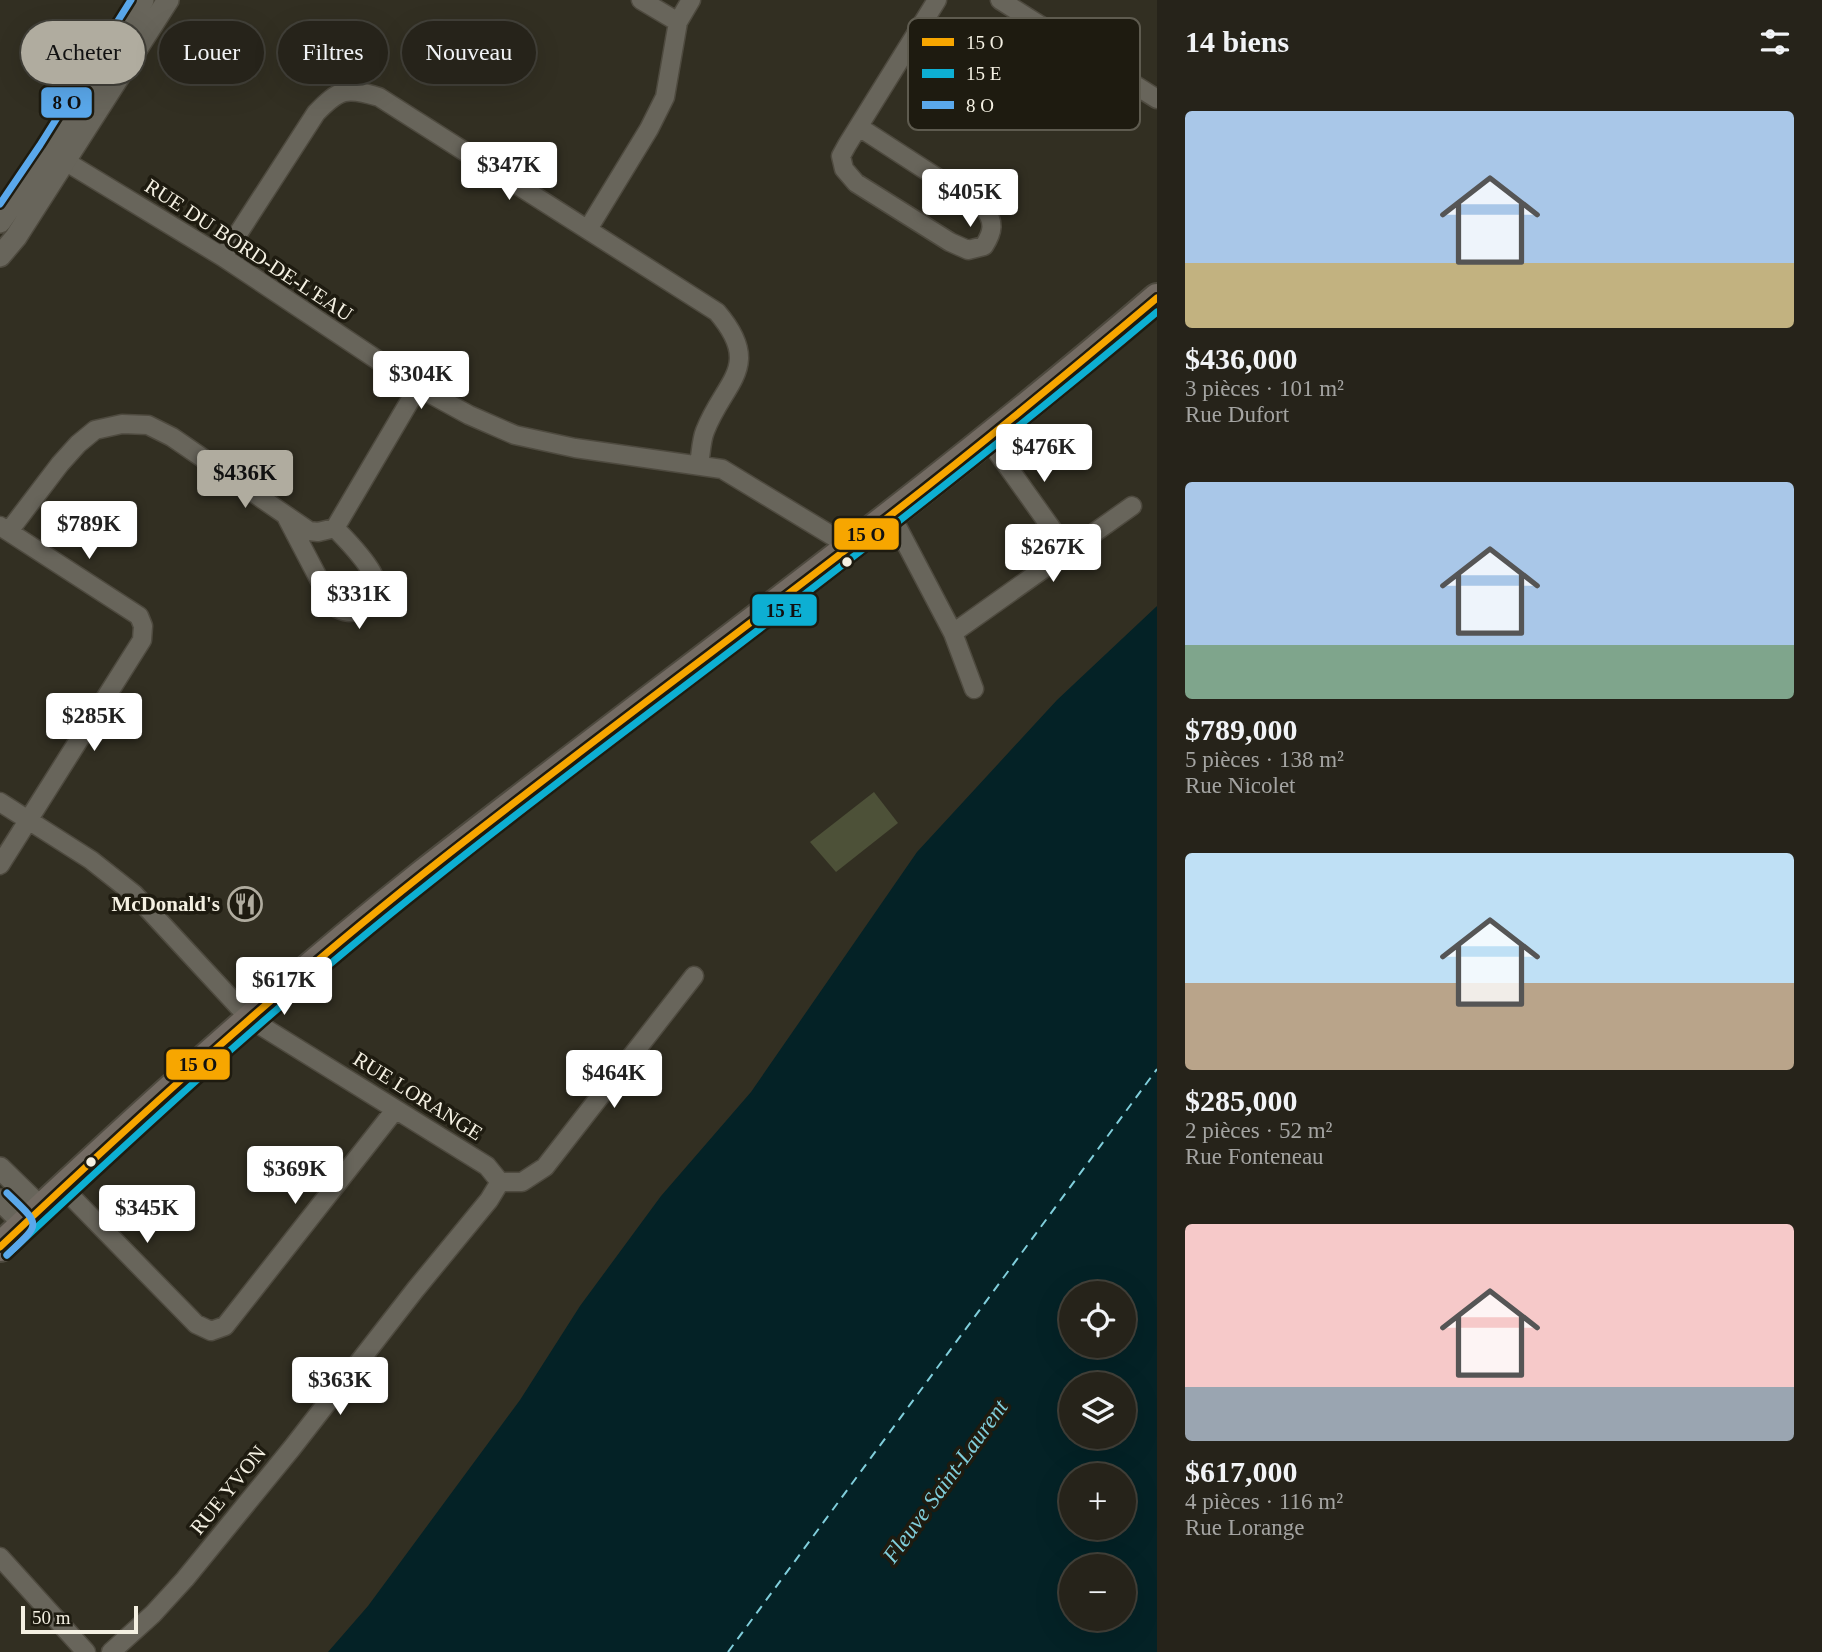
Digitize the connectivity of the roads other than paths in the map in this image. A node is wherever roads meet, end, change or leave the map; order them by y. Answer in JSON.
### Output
{"nodes":[{"id":1,"x":143,"y":0,"type":"edge"},
{"id":2,"x":168,"y":0,"type":"edge"},
{"id":3,"x":641,"y":0,"type":"edge"},
{"id":4,"x":691,"y":0,"type":"edge"},
{"id":5,"x":937,"y":0,"type":"edge"},
{"id":6,"x":1000,"y":0,"type":"edge"},
{"id":7,"x":926,"y":18,"type":"edge"},
{"id":8,"x":1029,"y":18,"type":"edge"},
{"id":9,"x":678,"y":22,"type":"junction"},
{"id":10,"x":908,"y":47,"type":"edge"},
{"id":11,"x":1140,"y":88,"type":"edge"},
{"id":12,"x":1157,"y":99,"type":"edge"},
{"id":13,"x":859,"y":127,"type":"junction"},
{"id":14,"x":57,"y":156,"type":"junction"},
{"id":15,"x":0,"y":222,"type":"edge"},
{"id":16,"x":588,"y":229,"type":"junction"},
{"id":17,"x":0,"y":256,"type":"edge"},
{"id":18,"x":223,"y":257,"type":"junction"},
{"id":19,"x":1157,"y":299,"type":"edge"},
{"id":20,"x":418,"y":387,"type":"junction"},
{"id":21,"x":988,"y":439,"type":"junction"},
{"id":22,"x":699,"y":464,"type":"junction"},
{"id":23,"x":1132,"y":506,"type":"dead end"},
{"id":24,"x":286,"y":515,"type":"junction"},
{"id":25,"x":891,"y":515,"type":"junction"},
{"id":26,"x":4,"y":528,"type":"edge"},
{"id":27,"x":335,"y":528,"type":"junction"},
{"id":28,"x":849,"y":546,"type":"junction"},
{"id":29,"x":1067,"y":550,"type":"junction"},
{"id":30,"x":953,"y":633,"type":"junction"},
{"id":31,"x":974,"y":688,"type":"dead end"},
{"id":32,"x":0,"y":802,"type":"edge"},
{"id":33,"x":29,"y":820,"type":"junction"},
{"id":34,"x":0,"y":865,"type":"edge"},
{"id":35,"x":694,"y":976,"type":"dead end"},
{"id":36,"x":250,"y":1019,"type":"junction"},
{"id":37,"x":395,"y":1110,"type":"junction"},
{"id":38,"x":0,"y":1168,"type":"edge"},
{"id":39,"x":500,"y":1182,"type":"junction"},
{"id":40,"x":64,"y":1189,"type":"junction"},
{"id":41,"x":0,"y":1200,"type":"edge"},
{"id":42,"x":33,"y":1216,"type":"junction"},
{"id":43,"x":0,"y":1247,"type":"edge"},
{"id":44,"x":0,"y":1557,"type":"edge"},
{"id":45,"x":86,"y":1652,"type":"edge"},
{"id":46,"x":111,"y":1652,"type":"edge"}],
"edges":[{"from":1,"to":14,"type":"street"},
{"from":2,"to":14,"type":"street"},
{"from":3,"to":9,"type":"street"},
{"from":4,"to":9,"type":"street"},
{"from":5,"to":7,"type":"street"},
{"from":6,"to":8,"type":"street"},
{"from":9,"to":16,"type":"street"},
{"from":10,"to":13,"type":"street"},
{"from":11,"to":12,"type":"street"},
{"from":13,"to":13,"type":"street"},
{"from":14,"to":15,"type":"street"},
{"from":14,"to":17,"type":"street"},
{"from":14,"to":18,"type":"street","name":"RUE DU BORD-DE-L'EAU"},
{"from":16,"to":18,"type":"street"},
{"from":16,"to":22,"type":"street"},
{"from":18,"to":20,"type":"street","name":"RUE DU BORD-DE-L'EAU"},
{"from":19,"to":21,"type":"main road"},
{"from":20,"to":22,"type":"street","name":"RUE DU BORD-DE-L'EAU"},
{"from":20,"to":27,"type":"street"},
{"from":21,"to":25,"type":"main road"},
{"from":21,"to":29,"type":"street"},
{"from":22,"to":28,"type":"street","name":"RUE DU BORD-DE-L'EAU"},
{"from":23,"to":29,"type":"street"},
{"from":24,"to":26,"type":"street"},
{"from":24,"to":27,"type":"street"},
{"from":24,"to":27,"type":"street"},
{"from":25,"to":28,"type":"main road"},
{"from":25,"to":30,"type":"street"},
{"from":26,"to":33,"type":"street"},
{"from":28,"to":36,"type":"main road"},
{"from":29,"to":30,"type":"street"},
{"from":30,"to":31,"type":"street"},
{"from":32,"to":33,"type":"street","name":"RUE LORANGE"},
{"from":33,"to":34,"type":"street"},
{"from":33,"to":36,"type":"street","name":"RUE LORANGE"},
{"from":35,"to":39,"type":"street"},
{"from":36,"to":37,"type":"street","name":"RUE LORANGE"},
{"from":36,"to":40,"type":"main road"},
{"from":37,"to":39,"type":"street","name":"RUE LORANGE"},
{"from":37,"to":40,"type":"street"},
{"from":38,"to":42,"type":"street"},
{"from":39,"to":46,"type":"street","name":"RUE YVON"},
{"from":40,"to":42,"type":"main road"},
{"from":41,"to":42,"type":"street"},
{"from":42,"to":43,"type":"main road"},
{"from":44,"to":45,"type":"street"}]}
